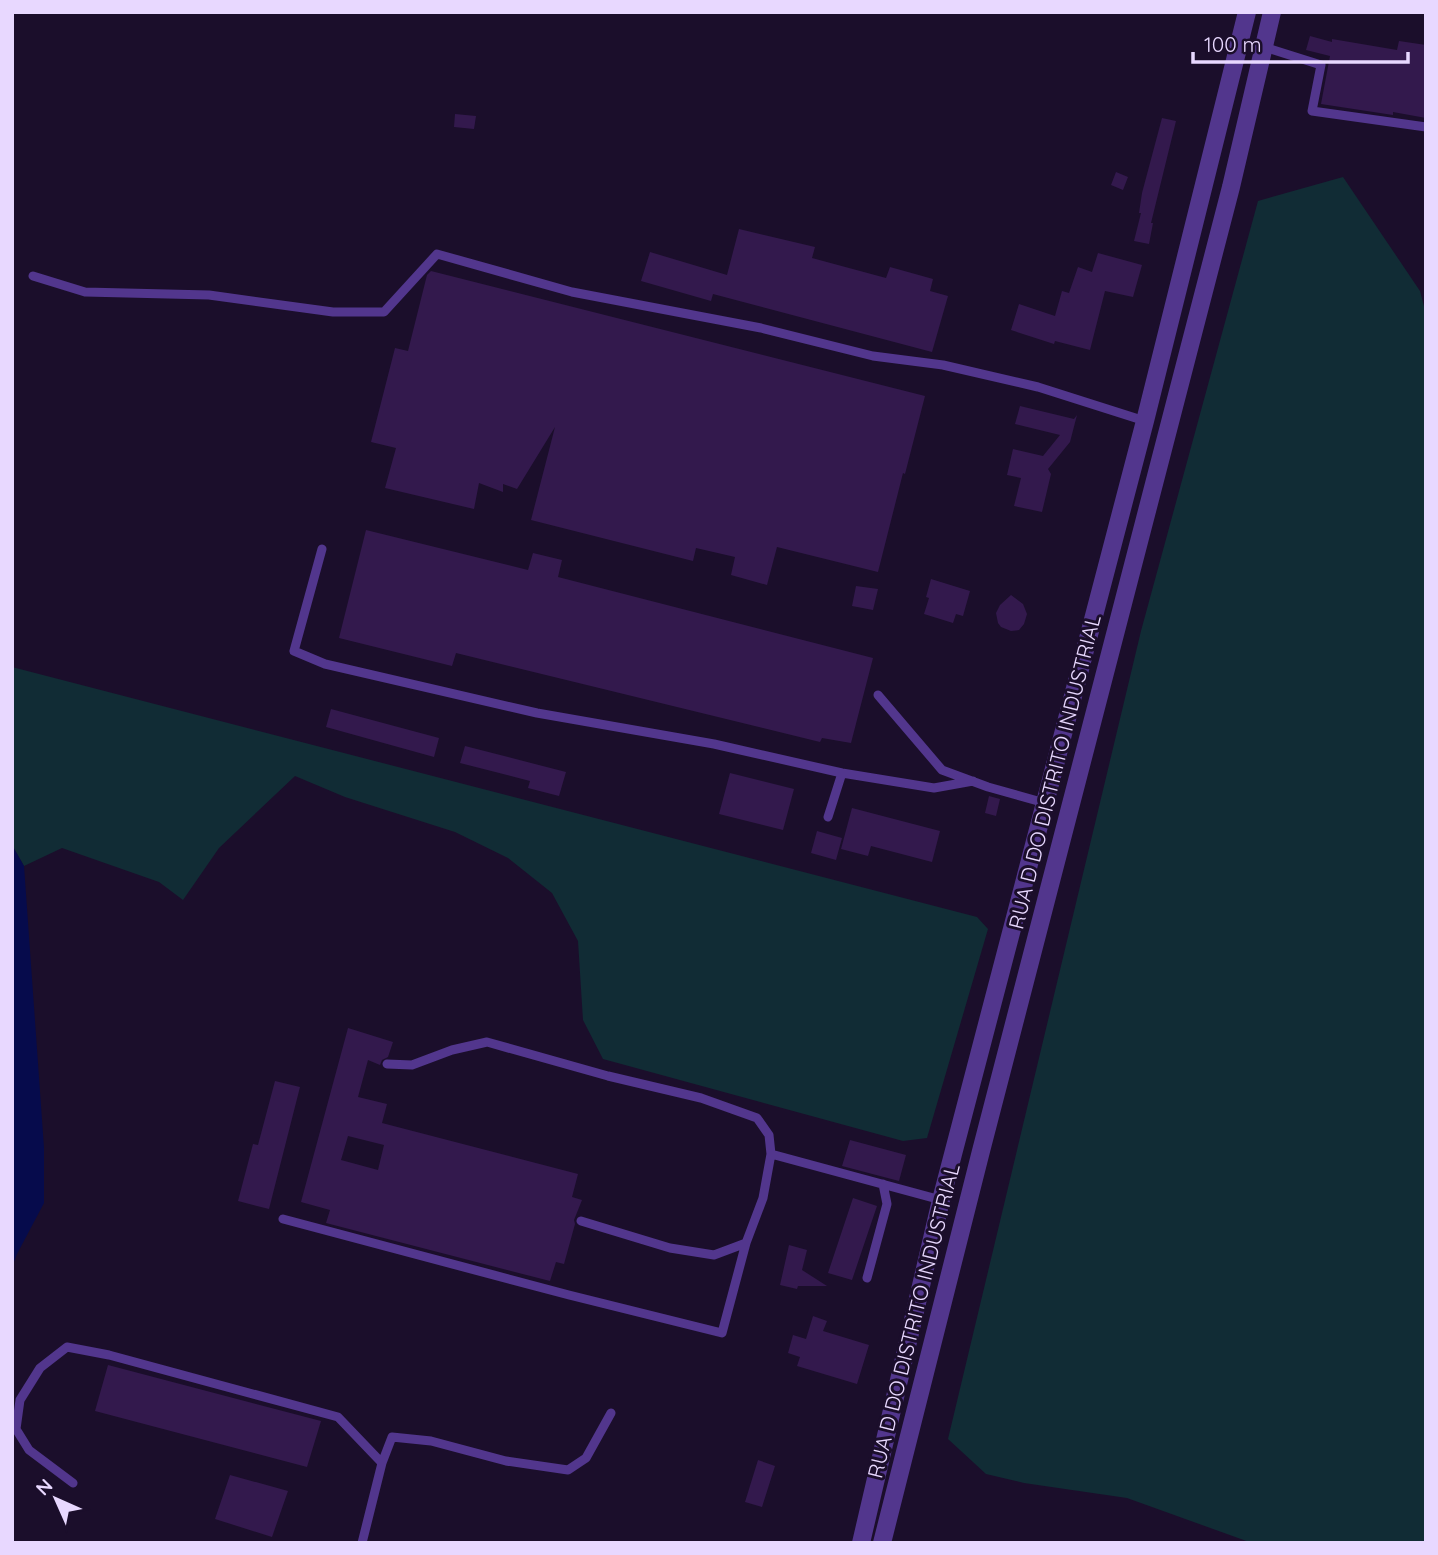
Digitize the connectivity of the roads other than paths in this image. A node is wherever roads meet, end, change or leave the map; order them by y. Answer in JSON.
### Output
{"nodes":[{"id":1,"x":1247,"y":12,"type":"edge"},
{"id":2,"x":1272,"y":12,"type":"edge"},
{"id":3,"x":1264,"y":47,"type":"junction"},
{"id":4,"x":1426,"y":127,"type":"edge"},
{"id":5,"x":33,"y":276,"type":"dead end"},
{"id":6,"x":1144,"y":421,"type":"junction"},
{"id":7,"x":1169,"y":426,"type":"junction"},
{"id":8,"x":322,"y":549,"type":"dead end"},
{"id":9,"x":878,"y":695,"type":"dead end"},
{"id":10,"x":842,"y":773,"type":"junction"},
{"id":11,"x":973,"y":781,"type":"junction"},
{"id":12,"x":1045,"y":803,"type":"junction"},
{"id":13,"x":828,"y":817,"type":"dead end"},
{"id":14,"x":387,"y":1064,"type":"dead end"},
{"id":15,"x":771,"y":1154,"type":"junction"},
{"id":16,"x":883,"y":1184,"type":"junction"},
{"id":17,"x":941,"y":1200,"type":"junction"},
{"id":18,"x":283,"y":1219,"type":"dead end"},
{"id":19,"x":581,"y":1221,"type":"dead end"},
{"id":20,"x":746,"y":1243,"type":"junction"},
{"id":21,"x":867,"y":1278,"type":"dead end"},
{"id":22,"x":611,"y":1413,"type":"dead end"},
{"id":23,"x":382,"y":1463,"type":"junction"},
{"id":24,"x":73,"y":1483,"type":"dead end"},
{"id":25,"x":362,"y":1543,"type":"edge"},
{"id":26,"x":861,"y":1543,"type":"edge"},
{"id":27,"x":882,"y":1543,"type":"edge"}],
"edges":[{"from":1,"to":6,"type":"street","name":"RUA D DO DISTRITO INDUSTRIAL"},
{"from":2,"to":3,"type":"street","name":"RUA D DO DISTRITO INDUSTRIAL"},
{"from":3,"to":4,"type":"lane"},
{"from":3,"to":7,"type":"street","name":"RUA D DO DISTRITO INDUSTRIAL"},
{"from":5,"to":6,"type":"lane"},
{"from":6,"to":7,"type":"street"},
{"from":6,"to":12,"type":"street","name":"RUA D DO DISTRITO INDUSTRIAL"},
{"from":7,"to":27,"type":"street","name":"RUA D DO DISTRITO INDUSTRIAL"},
{"from":8,"to":10,"type":"lane"},
{"from":9,"to":11,"type":"lane"},
{"from":10,"to":11,"type":"lane"},
{"from":10,"to":13,"type":"lane"},
{"from":11,"to":12,"type":"lane"},
{"from":12,"to":17,"type":"street","name":"RUA D DO DISTRITO INDUSTRIAL"},
{"from":14,"to":15,"type":"lane"},
{"from":15,"to":16,"type":"lane"},
{"from":15,"to":20,"type":"lane"},
{"from":16,"to":17,"type":"lane"},
{"from":16,"to":21,"type":"lane"},
{"from":17,"to":26,"type":"street","name":"RUA D DO DISTRITO INDUSTRIAL"},
{"from":18,"to":20,"type":"lane"},
{"from":19,"to":20,"type":"lane"},
{"from":22,"to":23,"type":"lane"},
{"from":23,"to":24,"type":"lane"},
{"from":23,"to":25,"type":"lane"}]}
